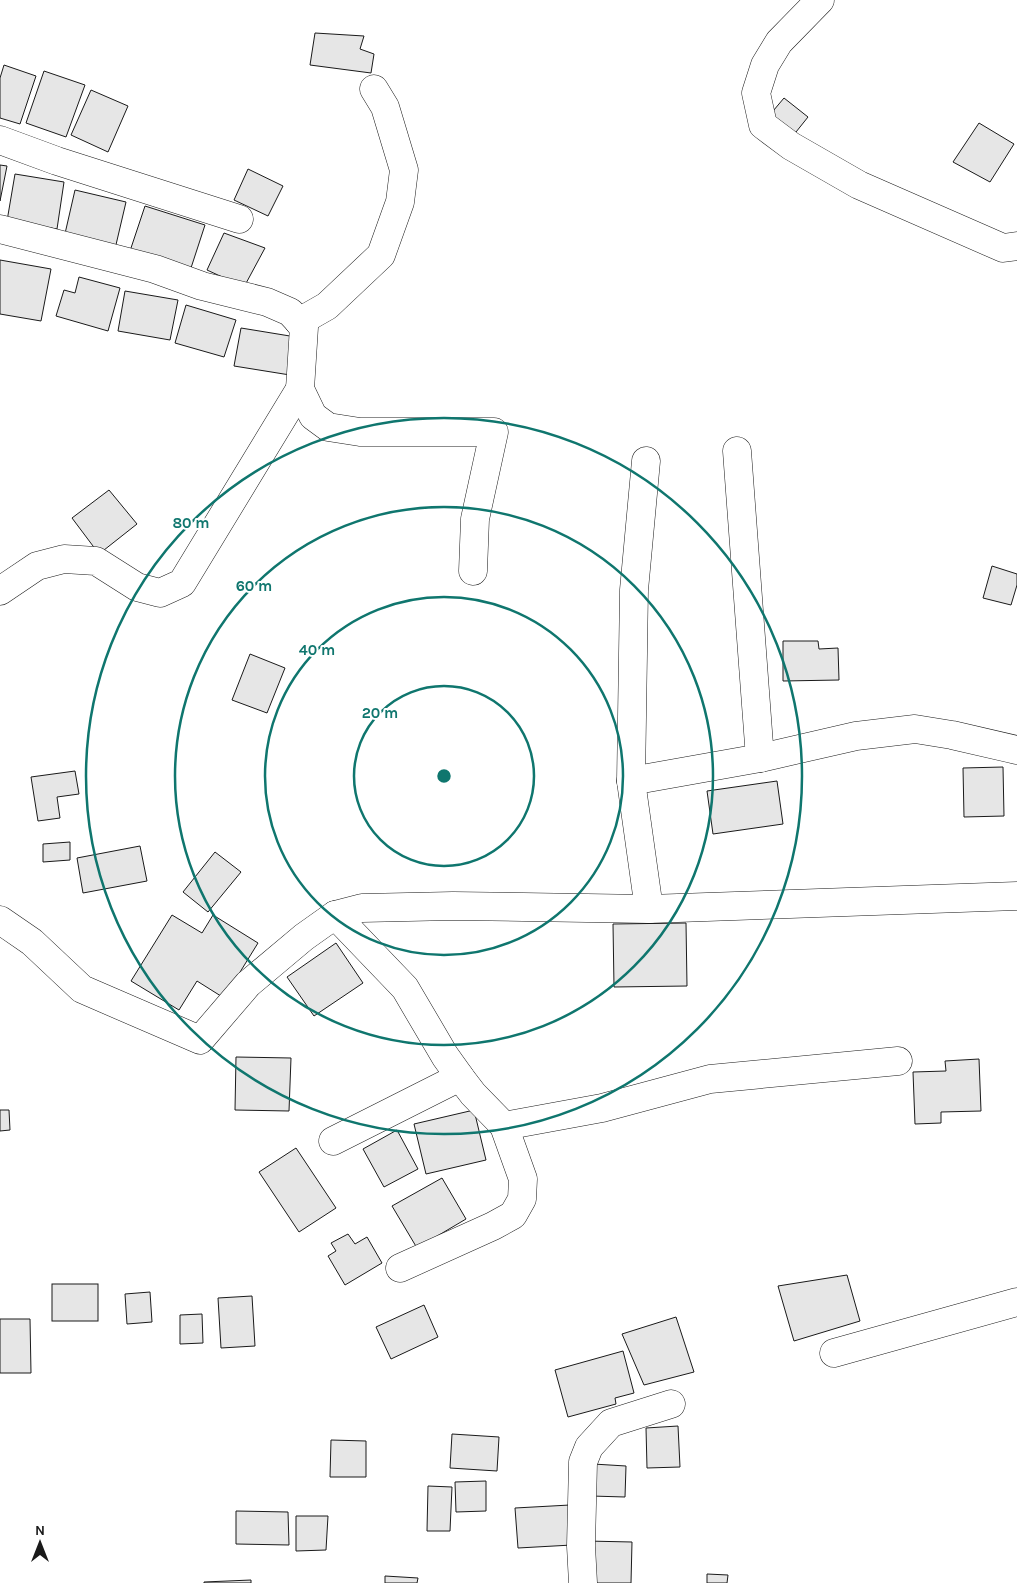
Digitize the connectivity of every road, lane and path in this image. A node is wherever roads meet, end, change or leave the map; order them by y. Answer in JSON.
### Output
{"nodes":[{"id":1,"x":820,"y":0,"type":"edge"},
{"id":2,"x":374,"y":89,"type":"dead end"},
{"id":3,"x":0,"y":140,"type":"edge"},
{"id":4,"x":239,"y":219,"type":"dead end"},
{"id":5,"x":0,"y":229,"type":"edge"},
{"id":6,"x":1017,"y":246,"type":"edge"},
{"id":7,"x":299,"y":322,"type":"junction"},
{"id":8,"x":300,"y":389,"type":"junction"},
{"id":9,"x":737,"y":450,"type":"dead end"},
{"id":10,"x":646,"y":461,"type":"dead end"},
{"id":11,"x":473,"y":571,"type":"dead end"},
{"id":12,"x":0,"y":591,"type":"edge"},
{"id":13,"x":1017,"y":750,"type":"edge"},
{"id":14,"x":760,"y":758,"type":"junction"},
{"id":15,"x":632,"y":781,"type":"junction"},
{"id":16,"x":1017,"y":896,"type":"edge"},
{"id":17,"x":649,"y":909,"type":"junction"},
{"id":18,"x":335,"y":915,"type":"junction"},
{"id":19,"x":0,"y":920,"type":"edge"},
{"id":20,"x":898,"y":1061,"type":"dead end"},
{"id":21,"x":460,"y":1077,"type":"junction"},
{"id":22,"x":504,"y":1126,"type":"junction"},
{"id":23,"x":333,"y":1141,"type":"dead end"},
{"id":24,"x":400,"y":1268,"type":"dead end"},
{"id":25,"x":1017,"y":1302,"type":"edge"},
{"id":26,"x":834,"y":1354,"type":"dead end"},
{"id":27,"x":671,"y":1404,"type":"dead end"},
{"id":28,"x":583,"y":1583,"type":"edge"}],
"edges":[{"from":1,"to":6,"type":"street"},
{"from":2,"to":7,"type":"street"},
{"from":3,"to":4,"type":"street"},
{"from":5,"to":7,"type":"street"},
{"from":7,"to":8,"type":"street"},
{"from":8,"to":11,"type":"street"},
{"from":8,"to":12,"type":"street"},
{"from":9,"to":14,"type":"street"},
{"from":10,"to":15,"type":"street"},
{"from":13,"to":14,"type":"street"},
{"from":14,"to":15,"type":"street"},
{"from":15,"to":17,"type":"street"},
{"from":16,"to":17,"type":"street"},
{"from":17,"to":18,"type":"street"},
{"from":18,"to":19,"type":"street"},
{"from":18,"to":21,"type":"street"},
{"from":20,"to":22,"type":"street"},
{"from":21,"to":22,"type":"street"},
{"from":21,"to":23,"type":"street"},
{"from":22,"to":24,"type":"street"},
{"from":25,"to":26,"type":"street"},
{"from":27,"to":28,"type":"street"}]}
